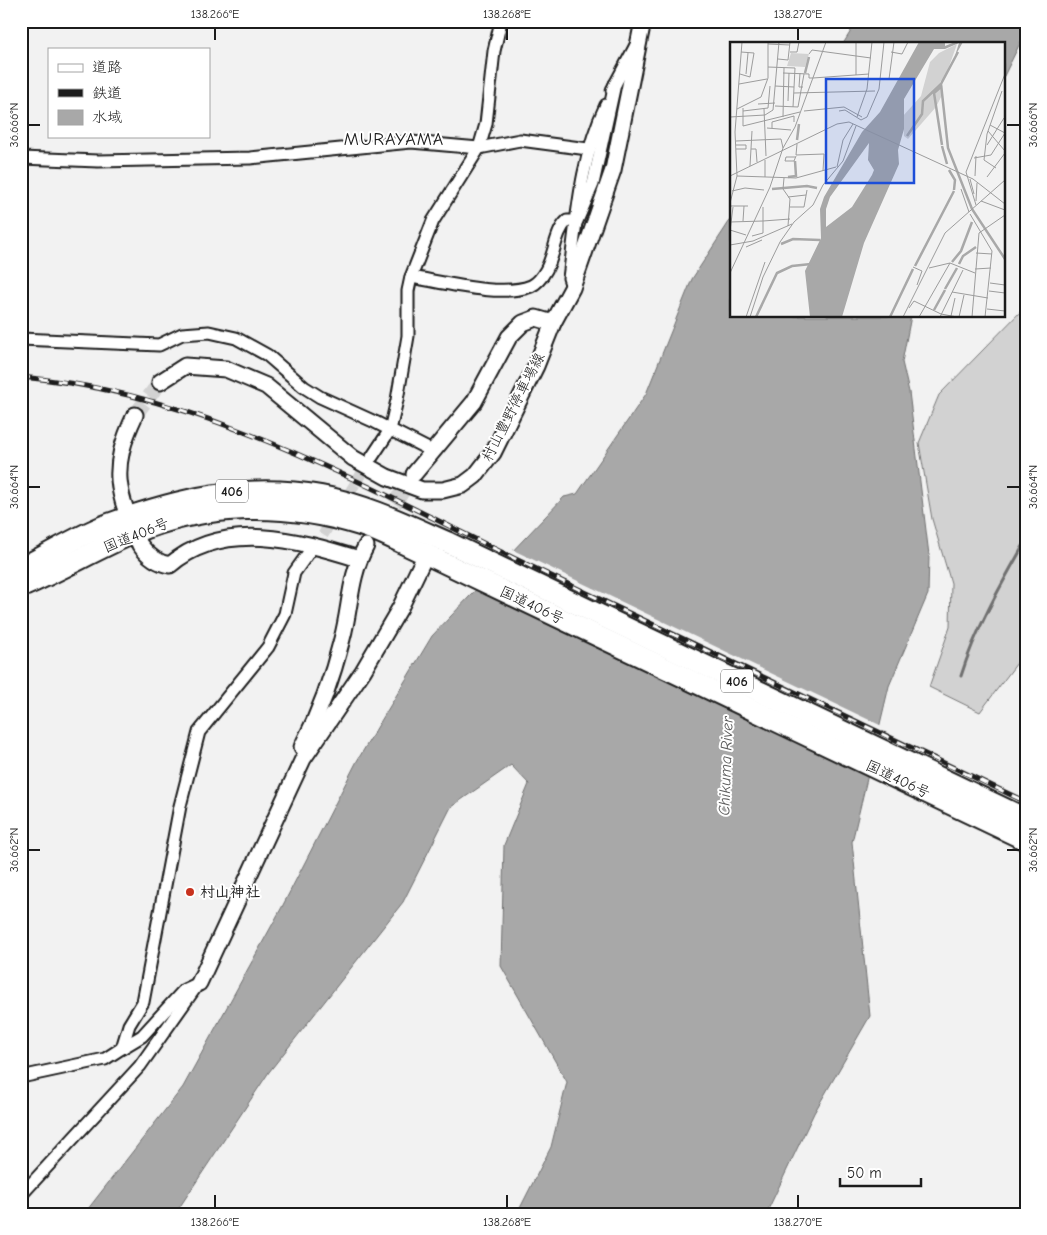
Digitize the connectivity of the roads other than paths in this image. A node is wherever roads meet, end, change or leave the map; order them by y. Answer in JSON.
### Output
{"nodes":[{"id":1,"x":501,"y":21,"type":"edge"},
{"id":2,"x":643,"y":21,"type":"edge"},
{"id":3,"x":641,"y":37,"type":"junction"},
{"id":4,"x":615,"y":84,"type":"junction"},
{"id":5,"x":478,"y":148,"type":"junction"},
{"id":6,"x":588,"y":149,"type":"junction"},
{"id":7,"x":21,"y":158,"type":"edge"},
{"id":8,"x":577,"y":221,"type":"junction"},
{"id":9,"x":411,"y":277,"type":"junction"},
{"id":10,"x":572,"y":288,"type":"junction"},
{"id":11,"x":553,"y":323,"type":"junction"},
{"id":12,"x":21,"y":339,"type":"edge"},
{"id":13,"x":160,"y":382,"type":"tunnel mouth"},
{"id":14,"x":135,"y":414,"type":"tunnel mouth"},
{"id":15,"x":390,"y":430,"type":"junction"},
{"id":16,"x":432,"y":451,"type":"junction"},
{"id":17,"x":372,"y":457,"type":"tunnel mouth"},
{"id":18,"x":414,"y":474,"type":"tunnel mouth"},
{"id":19,"x":131,"y":525,"type":"junction"},
{"id":20,"x":318,"y":540,"type":"junction"},
{"id":21,"x":366,"y":546,"type":"dead end"},
{"id":22,"x":433,"y":558,"type":"junction"},
{"id":23,"x":359,"y":559,"type":"junction"},
{"id":24,"x":21,"y":568,"type":"edge"},
{"id":25,"x":21,"y":587,"type":"edge"},
{"id":26,"x":304,"y":759,"type":"junction"},
{"id":27,"x":1026,"y":819,"type":"edge"},
{"id":28,"x":1026,"y":840,"type":"edge"},
{"id":29,"x":199,"y":983,"type":"junction"},
{"id":30,"x":122,"y":1048,"type":"junction"},
{"id":31,"x":21,"y":1077,"type":"edge"},
{"id":32,"x":21,"y":1195,"type":"edge"}],
"edges":[{"from":1,"to":5,"type":"street"},
{"from":2,"to":3,"type":"street","name":"村山豊野停車場線"},
{"from":3,"to":4,"type":"street"},
{"from":3,"to":10,"type":"street","name":"村山豊野停車場線"},
{"from":4,"to":6,"type":"street"},
{"from":4,"to":8,"type":"street"},
{"from":5,"to":6,"type":"street"},
{"from":5,"to":7,"type":"street"},
{"from":5,"to":9,"type":"street"},
{"from":6,"to":8,"type":"street"},
{"from":8,"to":9,"type":"street"},
{"from":8,"to":10,"type":"street"},
{"from":9,"to":15,"type":"street"},
{"from":10,"to":11,"type":"street","name":"村山豊野停車場線"},
{"from":11,"to":13,"type":"street","name":"村山豊野停車場線"},
{"from":11,"to":16,"type":"street"},
{"from":12,"to":15,"type":"street"},
{"from":14,"to":19,"type":"street"},
{"from":15,"to":16,"type":"street"},
{"from":15,"to":17,"type":"street"},
{"from":16,"to":18,"type":"street"},
{"from":19,"to":20,"type":"street"},
{"from":19,"to":22,"type":"highway","name":"国道406号","number":"406"},
{"from":19,"to":24,"type":"highway","name":"国道406号","number":"406"},
{"from":19,"to":25,"type":"highway","name":"国道406号","number":"406"},
{"from":19,"to":27,"type":"highway","name":"国道406号","number":"406"},
{"from":20,"to":23,"type":"street"},
{"from":20,"to":30,"type":"street"},
{"from":21,"to":23,"type":"street"},
{"from":22,"to":26,"type":"street"},
{"from":22,"to":28,"type":"highway","name":"国道406号","number":"406"},
{"from":23,"to":26,"type":"street"},
{"from":26,"to":29,"type":"street"},
{"from":29,"to":30,"type":"street"},
{"from":29,"to":32,"type":"street"},
{"from":30,"to":31,"type":"street"}]}
